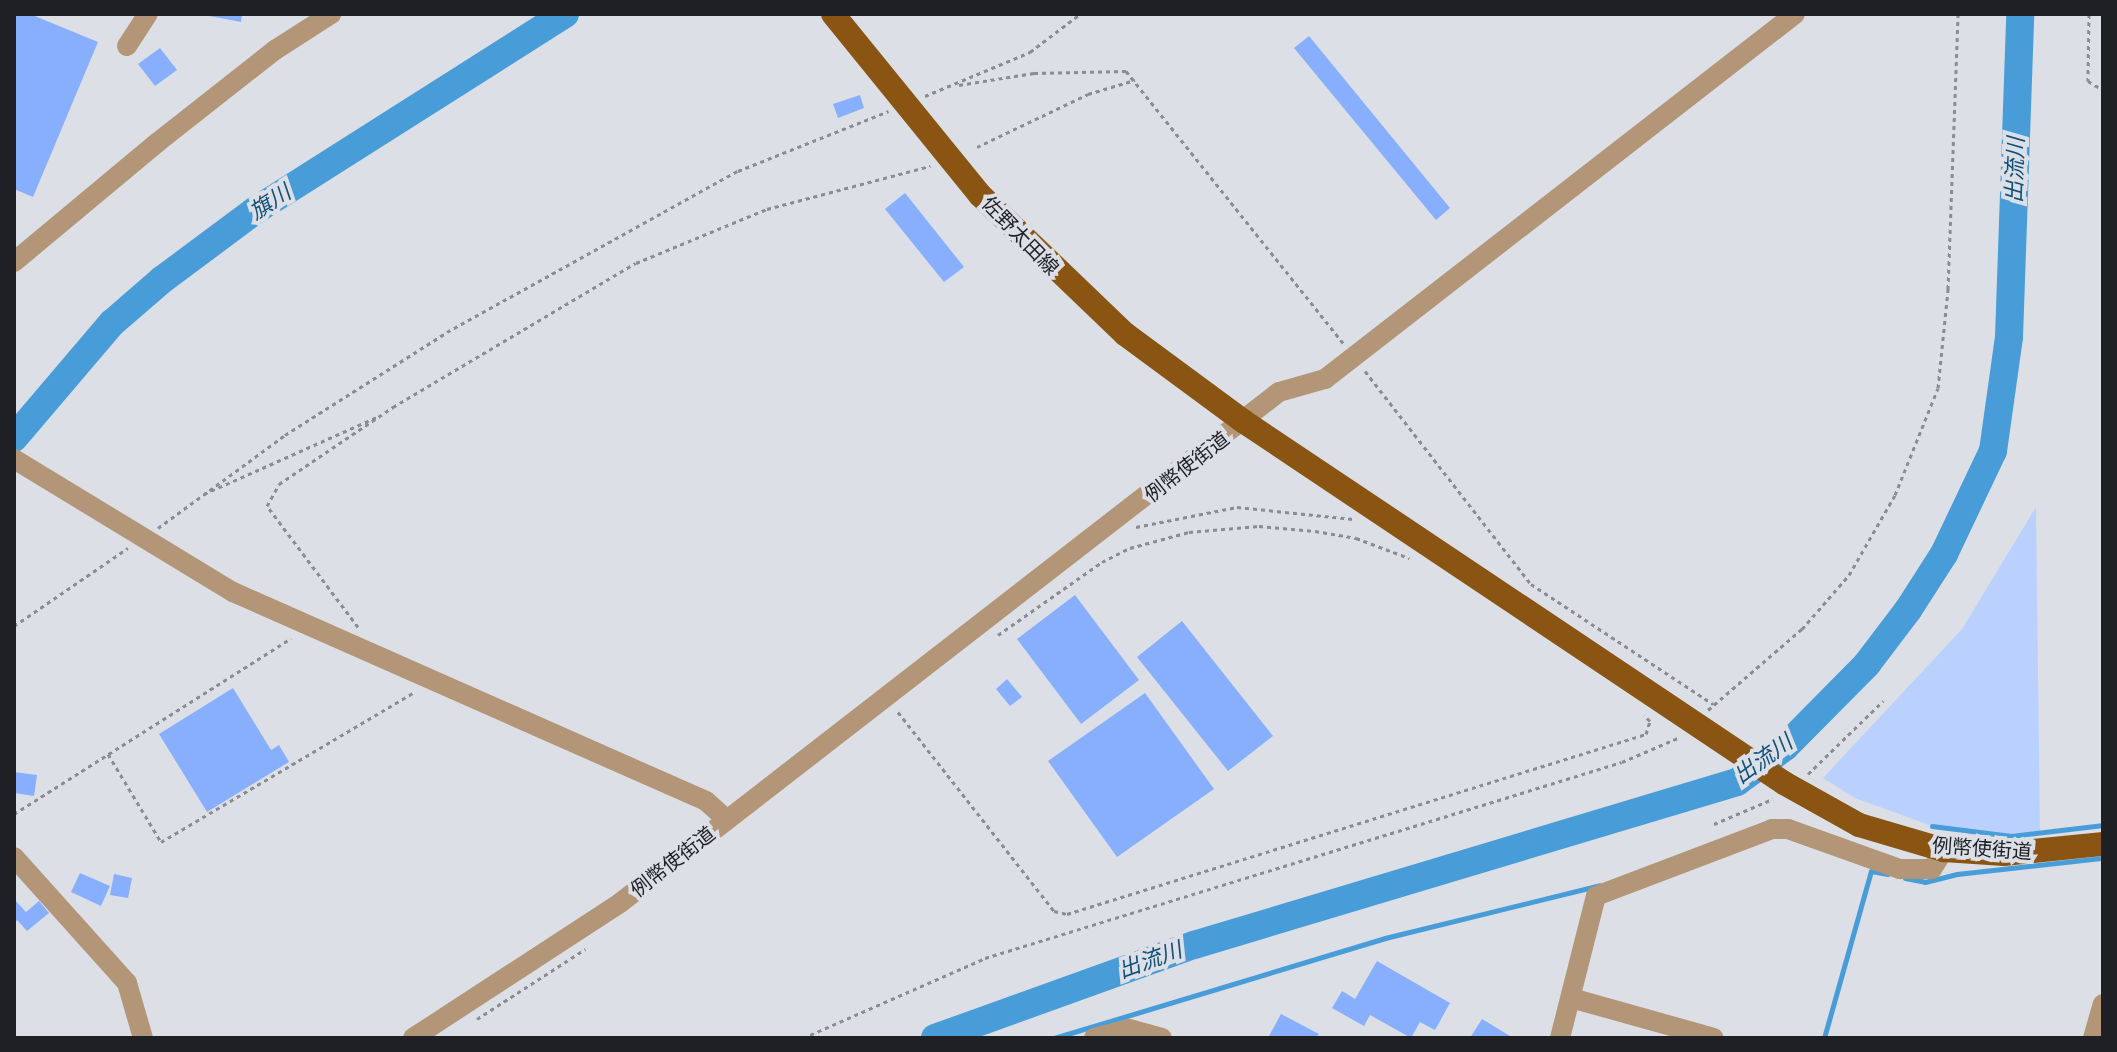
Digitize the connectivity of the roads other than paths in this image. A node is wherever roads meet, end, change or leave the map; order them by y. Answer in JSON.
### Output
{"nodes":[{"id":1,"x":148,"y":14,"type":"edge"},
{"id":2,"x":331,"y":14,"type":"edge"},
{"id":3,"x":833,"y":14,"type":"edge"},
{"id":4,"x":1795,"y":14,"type":"edge"},
{"id":5,"x":127,"y":46,"type":"dead end"},
{"id":6,"x":14,"y":262,"type":"edge"},
{"id":7,"x":1243,"y":421,"type":"junction"},
{"id":8,"x":14,"y":459,"type":"edge"},
{"id":9,"x":727,"y":820,"type":"junction"},
{"id":10,"x":2103,"y":844,"type":"edge"},
{"id":11,"x":1944,"y":850,"type":"junction"},
{"id":12,"x":14,"y":857,"type":"edge"},
{"id":13,"x":1571,"y":998,"type":"junction"},
{"id":14,"x":2103,"y":1004,"type":"edge"},
{"id":15,"x":143,"y":1038,"type":"edge"},
{"id":16,"x":413,"y":1038,"type":"edge"},
{"id":17,"x":1094,"y":1038,"type":"edge"},
{"id":18,"x":1162,"y":1038,"type":"edge"},
{"id":19,"x":1560,"y":1038,"type":"edge"},
{"id":20,"x":1714,"y":1038,"type":"edge"},
{"id":21,"x":2093,"y":1038,"type":"edge"}],
"edges":[{"from":1,"to":5,"type":"street"},
{"from":2,"to":6,"type":"street"},
{"from":3,"to":7,"type":"main road","name":"佐野太田線"},
{"from":4,"to":7,"type":"street"},
{"from":7,"to":9,"type":"street","name":"例幣使街道"},
{"from":7,"to":11,"type":"main road","name":"例幣使街道"},
{"from":8,"to":9,"type":"street"},
{"from":9,"to":16,"type":"street","name":"例幣使街道"},
{"from":10,"to":11,"type":"main road","name":"例幣使街道"},
{"from":11,"to":13,"type":"street"},
{"from":12,"to":15,"type":"street"},
{"from":13,"to":19,"type":"street"},
{"from":13,"to":20,"type":"street"},
{"from":14,"to":21,"type":"street"},
{"from":17,"to":18,"type":"street"}]}
